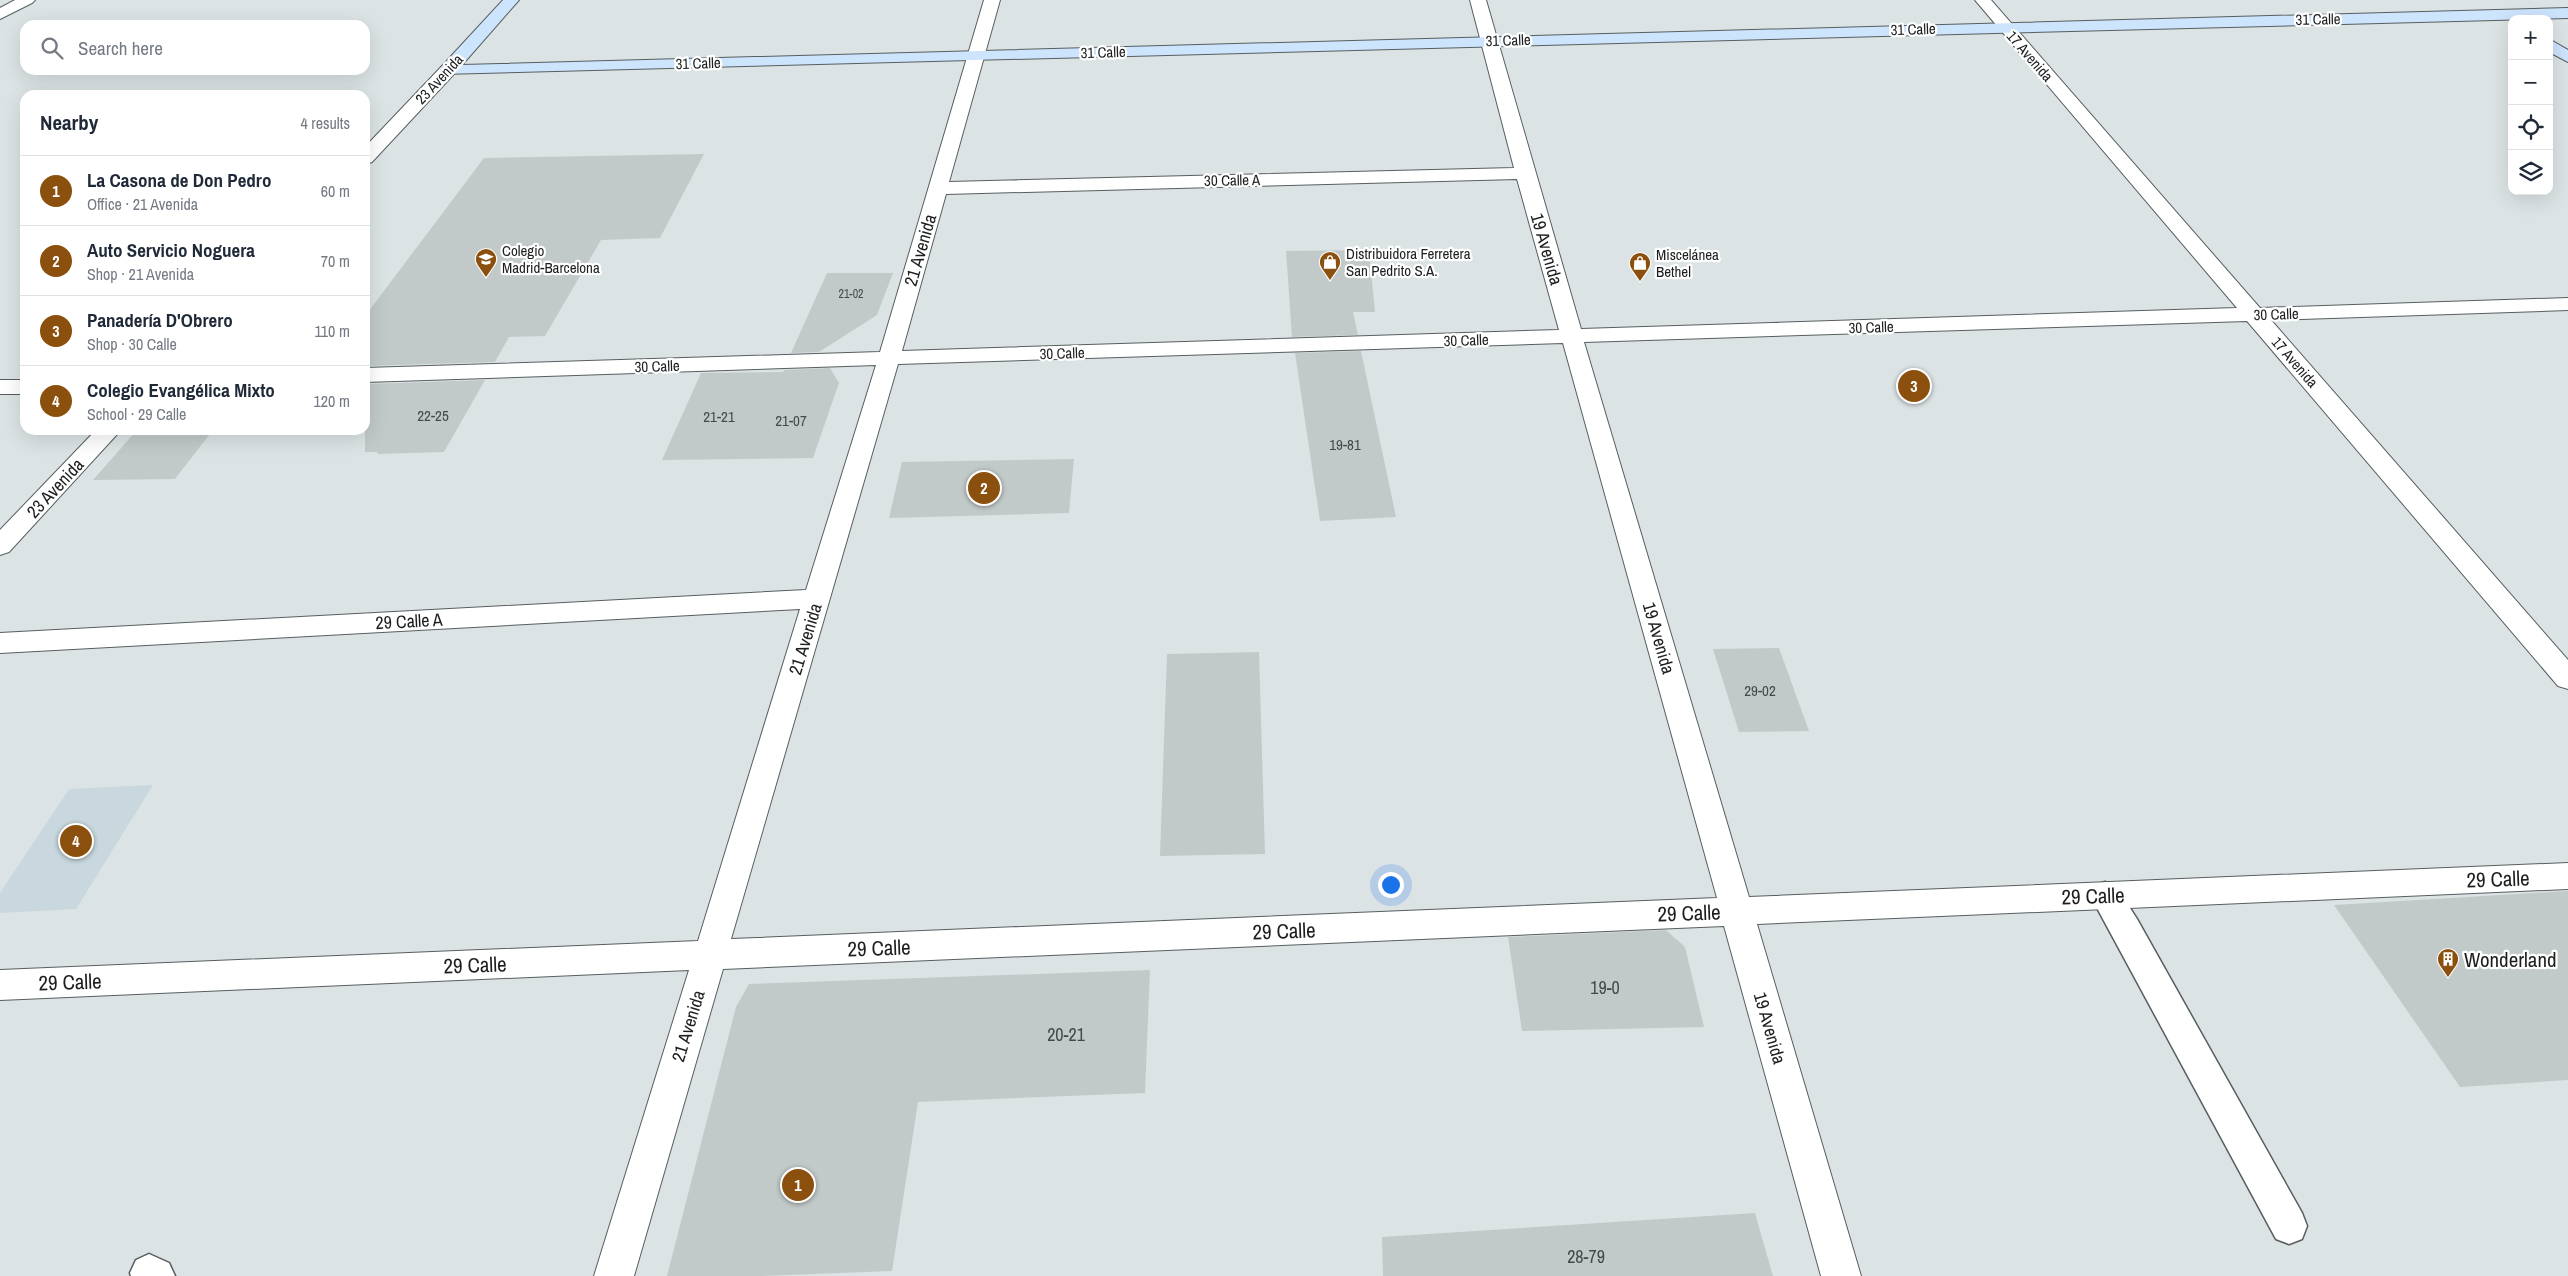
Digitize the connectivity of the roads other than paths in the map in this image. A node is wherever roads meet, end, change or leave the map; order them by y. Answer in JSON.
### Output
{"nodes":[{"id":1,"x":28,"y":0,"type":"edge"},
{"id":2,"x":511,"y":0,"type":"edge"},
{"id":3,"x":992,"y":0,"type":"edge"},
{"id":4,"x":1478,"y":0,"type":"edge"},
{"id":5,"x":1984,"y":0,"type":"edge"},
{"id":6,"x":2486,"y":0,"type":"edge"},
{"id":7,"x":2568,"y":13,"type":"edge"},
{"id":8,"x":0,"y":14,"type":"edge"},
{"id":9,"x":2508,"y":15,"type":"edge"},
{"id":10,"x":2529,"y":15,"type":"edge"},
{"id":11,"x":2508,"y":16,"type":"edge"},
{"id":12,"x":2004,"y":26,"type":"junction"},
{"id":13,"x":1488,"y":41,"type":"junction"},
{"id":14,"x":2553,"y":47,"type":"edge"},
{"id":15,"x":976,"y":55,"type":"junction"},
{"id":16,"x":2568,"y":57,"type":"edge"},
{"id":17,"x":448,"y":70,"type":"junction"},
{"id":18,"x":370,"y":153,"type":"edge"},
{"id":19,"x":1525,"y":173,"type":"junction"},
{"id":20,"x":938,"y":188,"type":"junction"},
{"id":21,"x":2568,"y":304,"type":"edge"},
{"id":22,"x":2253,"y":314,"type":"junction"},
{"id":23,"x":1572,"y":336,"type":"junction"},
{"id":24,"x":889,"y":358,"type":"junction"},
{"id":25,"x":370,"y":376,"type":"edge"},
{"id":26,"x":20,"y":386,"type":"edge"},
{"id":27,"x":0,"y":387,"type":"edge"},
{"id":28,"x":104,"y":435,"type":"edge"},
{"id":29,"x":0,"y":546,"type":"edge"},
{"id":30,"x":817,"y":599,"type":"junction"},
{"id":31,"x":0,"y":643,"type":"edge"},
{"id":32,"x":2568,"y":679,"type":"edge"},
{"id":33,"x":2568,"y":876,"type":"edge"},
{"id":34,"x":2105,"y":895,"type":"junction"},
{"id":35,"x":1737,"y":911,"type":"junction"},
{"id":36,"x":710,"y":955,"type":"junction"},
{"id":37,"x":0,"y":985,"type":"edge"},
{"id":38,"x":2289,"y":1226,"type":"dead end"},
{"id":39,"x":614,"y":1276,"type":"edge"},
{"id":40,"x":1841,"y":1276,"type":"edge"}],
"edges":[{"from":1,"to":8,"type":"street"},
{"from":2,"to":17,"type":"street","name":"23 Avenida"},
{"from":3,"to":15,"type":"street","name":"21 Avenida"},
{"from":4,"to":13,"type":"street","name":"19 Avenida"},
{"from":5,"to":12,"type":"street","name":"17 Avenida"},
{"from":6,"to":9,"type":"street"},
{"from":7,"to":10,"type":"street","name":"31 Calle"},
{"from":11,"to":12,"type":"street","name":"31 Calle"},
{"from":12,"to":13,"type":"street","name":"31 Calle"},
{"from":12,"to":22,"type":"street","name":"17 Avenida"},
{"from":13,"to":15,"type":"street","name":"31 Calle"},
{"from":13,"to":19,"type":"street","name":"19 Avenida"},
{"from":14,"to":16,"type":"street"},
{"from":15,"to":17,"type":"street","name":"31 Calle"},
{"from":15,"to":20,"type":"street","name":"21 Avenida"},
{"from":17,"to":18,"type":"street","name":"23 Avenida"},
{"from":19,"to":20,"type":"street","name":"30 Calle A"},
{"from":19,"to":23,"type":"street","name":"19 Avenida"},
{"from":20,"to":24,"type":"street","name":"21 Avenida"},
{"from":21,"to":22,"type":"street","name":"30 Calle"},
{"from":22,"to":23,"type":"street","name":"30 Calle"},
{"from":22,"to":32,"type":"street","name":"17 Avenida"},
{"from":23,"to":24,"type":"street","name":"30 Calle"},
{"from":23,"to":35,"type":"street","name":"19 Avenida"},
{"from":24,"to":25,"type":"street","name":"30 Calle"},
{"from":24,"to":30,"type":"street","name":"21 Avenida"},
{"from":26,"to":27,"type":"street"},
{"from":28,"to":29,"type":"street","name":"23 Avenida"},
{"from":30,"to":31,"type":"street","name":"29 Calle A"},
{"from":30,"to":36,"type":"street","name":"21 Avenida"},
{"from":33,"to":34,"type":"street","name":"29 Calle"},
{"from":34,"to":35,"type":"street","name":"29 Calle"},
{"from":34,"to":38,"type":"lane"},
{"from":35,"to":36,"type":"street","name":"29 Calle"},
{"from":35,"to":40,"type":"street","name":"19 Avenida"},
{"from":36,"to":37,"type":"street","name":"29 Calle"},
{"from":36,"to":39,"type":"street","name":"21 Avenida"}]}
